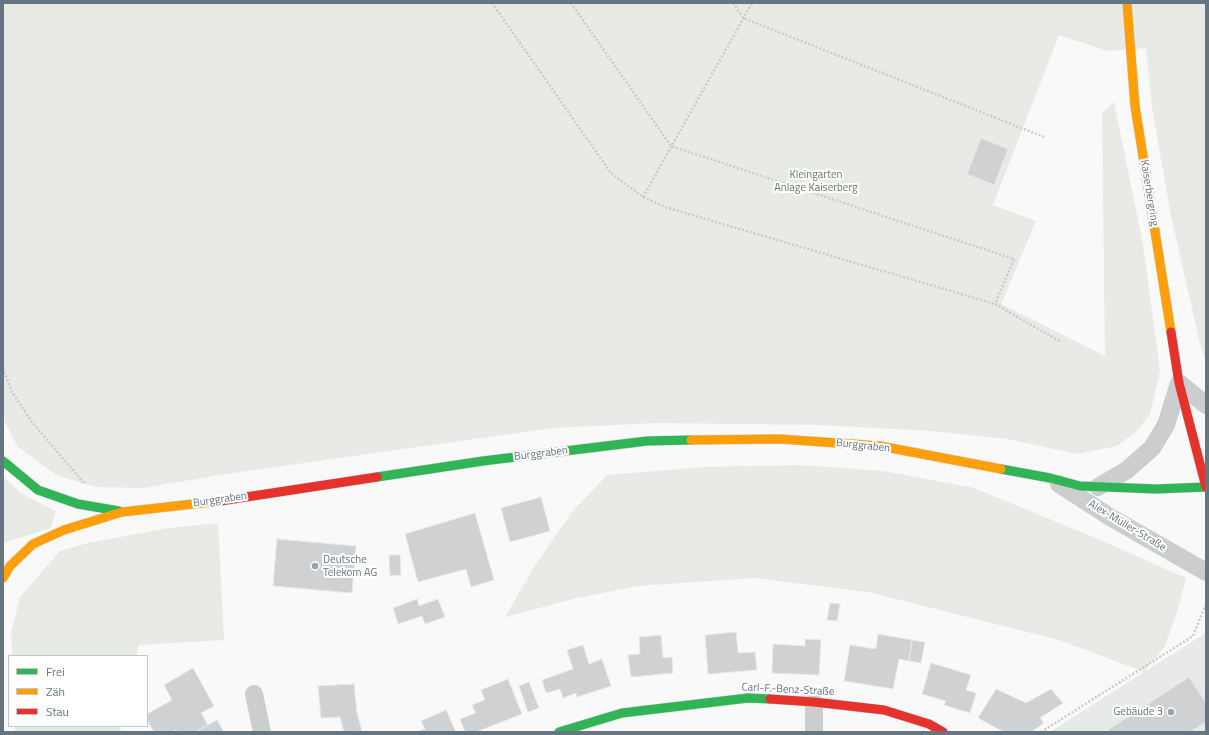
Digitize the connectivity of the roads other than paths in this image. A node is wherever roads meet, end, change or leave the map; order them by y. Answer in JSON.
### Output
{"nodes":[{"id":1,"x":1127,"y":3,"type":"edge"},
{"id":2,"x":1179,"y":383,"type":"junction"},
{"id":3,"x":1206,"y":405,"type":"edge"},
{"id":4,"x":3,"y":461,"type":"edge"},
{"id":5,"x":1050,"y":478,"type":"junction"},
{"id":6,"x":1098,"y":487,"type":"junction"},
{"id":7,"x":1206,"y":487,"type":"edge"},
{"id":8,"x":122,"y":512,"type":"junction"},
{"id":9,"x":1206,"y":572,"type":"edge"},
{"id":10,"x":3,"y":578,"type":"edge"},
{"id":11,"x":254,"y":694,"type":"dead end"},
{"id":12,"x":814,"y":702,"type":"junction"},
{"id":13,"x":262,"y":732,"type":"edge"},
{"id":14,"x":561,"y":732,"type":"edge"},
{"id":15,"x":814,"y":732,"type":"edge"},
{"id":16,"x":943,"y":732,"type":"edge"}],
"edges":[{"from":1,"to":2,"type":"street","name":"Kaiserbergring"},
{"from":2,"to":3,"type":"street"},
{"from":2,"to":6,"type":"street"},
{"from":2,"to":7,"type":"street","name":"Kaiserbergring"},
{"from":4,"to":8,"type":"street"},
{"from":5,"to":6,"type":"street","name":"Burggraben"},
{"from":5,"to":8,"type":"street","name":"Burggraben"},
{"from":5,"to":9,"type":"street","name":"Alex-Müller-Straße"},
{"from":6,"to":7,"type":"street","name":"Burggraben"},
{"from":8,"to":10,"type":"street","name":"Burggraben"},
{"from":11,"to":13,"type":"street"},
{"from":12,"to":14,"type":"street","name":"Carl-F.-Benz-Straße"},
{"from":12,"to":15,"type":"street"},
{"from":12,"to":16,"type":"street","name":"Carl-F.-Benz-Straße"}]}
